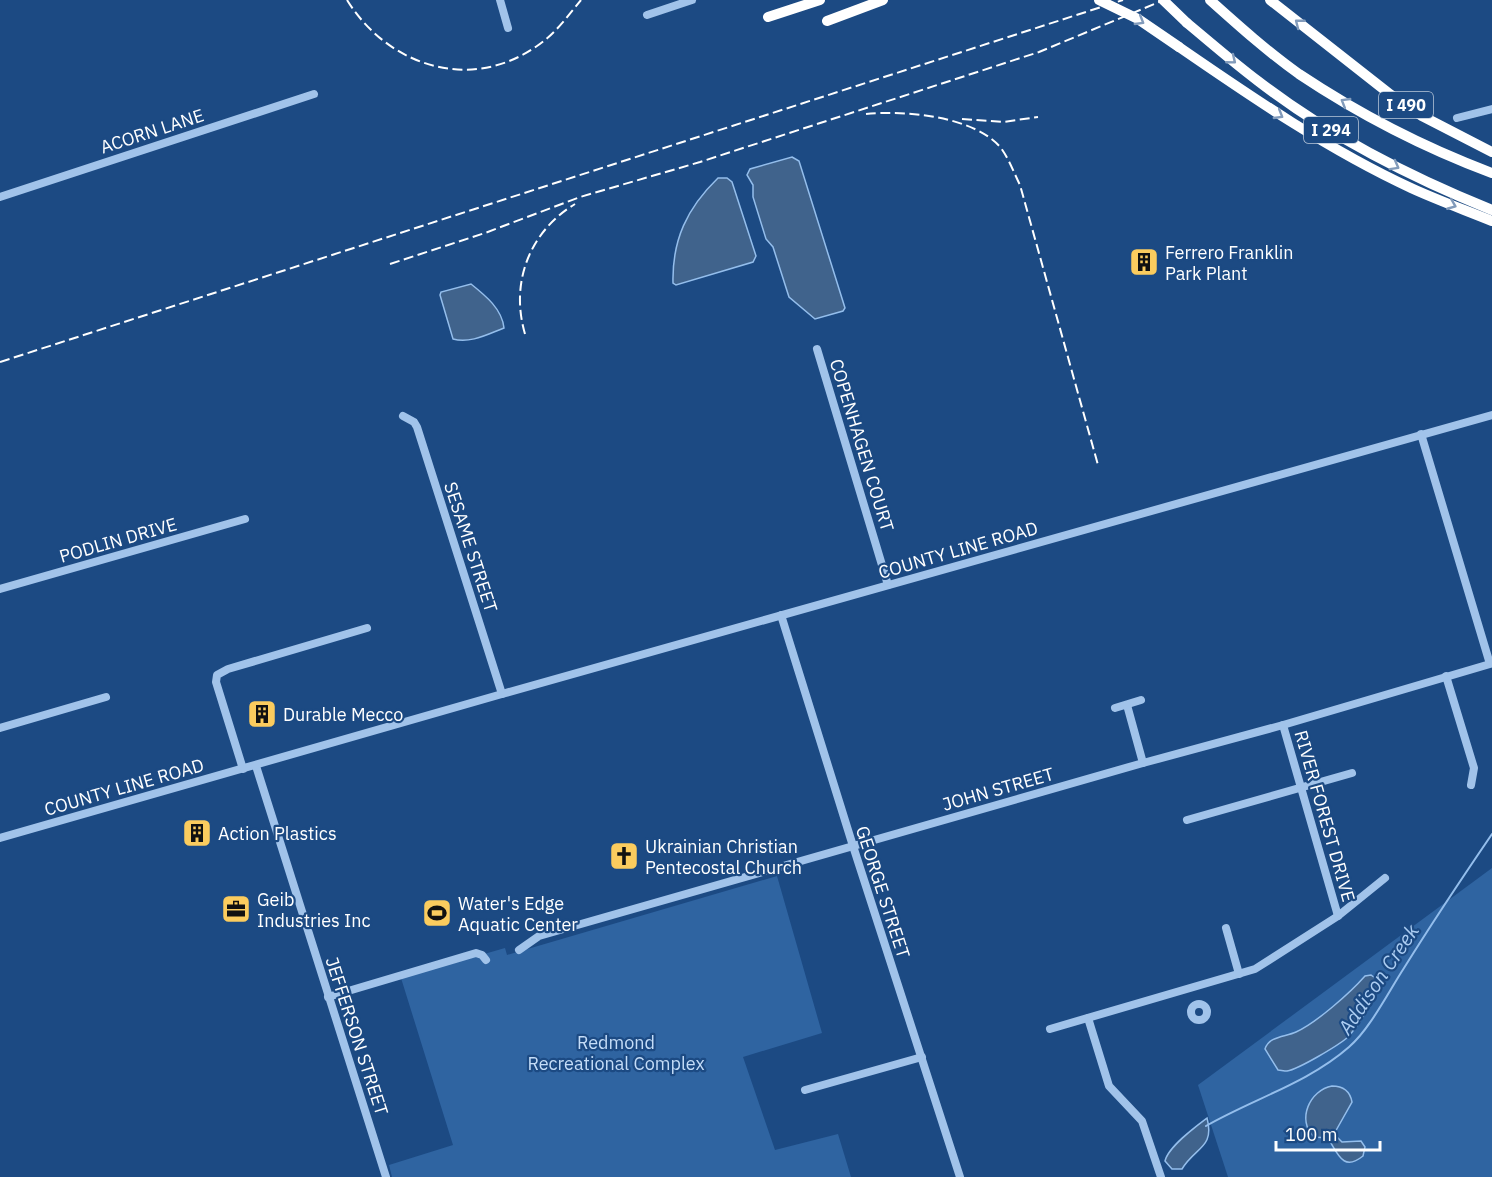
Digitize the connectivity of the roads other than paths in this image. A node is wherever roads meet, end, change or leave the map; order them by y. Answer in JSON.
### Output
{"nodes":[{"id":1,"x":500,"y":0,"type":"edge"},
{"id":2,"x":692,"y":0,"type":"edge"},
{"id":3,"x":820,"y":0,"type":"edge"},
{"id":4,"x":883,"y":0,"type":"edge"},
{"id":5,"x":1099,"y":0,"type":"edge"},
{"id":6,"x":1163,"y":0,"type":"edge"},
{"id":7,"x":1210,"y":0,"type":"edge"},
{"id":8,"x":1270,"y":0,"type":"edge"},
{"id":9,"x":647,"y":15,"type":"dead end"},
{"id":10,"x":768,"y":16,"type":"dead end"},
{"id":11,"x":827,"y":21,"type":"dead end"},
{"id":12,"x":508,"y":28,"type":"dead end"},
{"id":13,"x":314,"y":94,"type":"dead end"},
{"id":14,"x":1492,"y":109,"type":"edge"},
{"id":15,"x":1457,"y":118,"type":"dead end"},
{"id":16,"x":1492,"y":152,"type":"edge"},
{"id":17,"x":1492,"y":173,"type":"edge"},
{"id":18,"x":0,"y":197,"type":"edge"},
{"id":19,"x":1492,"y":210,"type":"edge"},
{"id":20,"x":1492,"y":221,"type":"edge"},
{"id":21,"x":817,"y":349,"type":"dead end"},
{"id":22,"x":1492,"y":415,"type":"edge"},
{"id":23,"x":403,"y":416,"type":"dead end"},
{"id":24,"x":1422,"y":434,"type":"junction"},
{"id":25,"x":245,"y":519,"type":"dead end"},
{"id":26,"x":888,"y":585,"type":"junction"},
{"id":27,"x":0,"y":589,"type":"edge"},
{"id":28,"x":781,"y":615,"type":"junction"},
{"id":29,"x":367,"y":628,"type":"dead end"},
{"id":30,"x":1446,"y":676,"type":"junction"},
{"id":31,"x":502,"y":694,"type":"junction"},
{"id":32,"x":106,"y":697,"type":"dead end"},
{"id":33,"x":1141,"y":700,"type":"dead end"},
{"id":34,"x":1127,"y":705,"type":"junction"},
{"id":35,"x":1115,"y":708,"type":"dead end"},
{"id":36,"x":1283,"y":725,"type":"junction"},
{"id":37,"x":0,"y":728,"type":"edge"},
{"id":38,"x":1143,"y":763,"type":"junction"},
{"id":39,"x":256,"y":766,"type":"junction"},
{"id":40,"x":243,"y":769,"type":"junction"},
{"id":41,"x":1352,"y":772,"type":"dead end"},
{"id":42,"x":1472,"y":785,"type":"dead end"},
{"id":43,"x":1300,"y":788,"type":"junction"},
{"id":44,"x":1186,"y":820,"type":"dead end"},
{"id":45,"x":0,"y":838,"type":"edge"},
{"id":46,"x":853,"y":846,"type":"junction"},
{"id":47,"x":1385,"y":878,"type":"dead end"},
{"id":48,"x":1338,"y":916,"type":"junction"},
{"id":49,"x":1226,"y":928,"type":"dead end"},
{"id":50,"x":519,"y":950,"type":"dead end"},
{"id":51,"x":486,"y":960,"type":"dead end"},
{"id":52,"x":1239,"y":974,"type":"junction"},
{"id":53,"x":1191,"y":988,"type":"junction"},
{"id":54,"x":328,"y":997,"type":"junction"},
{"id":55,"x":1196,"y":1004,"type":"dead end"},
{"id":56,"x":1088,"y":1018,"type":"junction"},
{"id":57,"x":1050,"y":1029,"type":"dead end"},
{"id":58,"x":921,"y":1057,"type":"junction"},
{"id":59,"x":805,"y":1090,"type":"dead end"},
{"id":60,"x":386,"y":1177,"type":"edge"},
{"id":61,"x":960,"y":1177,"type":"edge"},
{"id":62,"x":1161,"y":1177,"type":"edge"}],
"edges":[{"from":1,"to":12,"type":"street"},
{"from":2,"to":9,"type":"street"},
{"from":3,"to":10,"type":"highway"},
{"from":4,"to":11,"type":"highway"},
{"from":5,"to":20,"type":"highway","one_way":true,"bridge":true},
{"from":6,"to":19,"type":"highway","number":"I 294","one_way":true,"bridge":true},
{"from":17,"to":7,"type":"highway","number":"I 294","one_way":true},
{"from":16,"to":8,"type":"highway","number":"I 490","one_way":true},
{"from":13,"to":18,"type":"street","name":"ACORN LANE"},
{"from":14,"to":15,"type":"street"},
{"from":21,"to":26,"type":"street","name":"COPENHAGEN COURT"},
{"from":22,"to":24,"type":"street","name":"COUNTY LINE ROAD"},
{"from":23,"to":31,"type":"street","name":"SESAME STREET"},
{"from":24,"to":26,"type":"street","name":"COUNTY LINE ROAD"},
{"from":24,"to":30,"type":"street","name":"JOHN STREET"},
{"from":25,"to":27,"type":"street","name":"PODLIN DRIVE"},
{"from":26,"to":28,"type":"street","name":"COUNTY LINE ROAD"},
{"from":28,"to":31,"type":"street","name":"COUNTY LINE ROAD"},
{"from":28,"to":46,"type":"street","name":"GEORGE STREET"},
{"from":29,"to":40,"type":"street"},
{"from":30,"to":36,"type":"street","name":"JOHN STREET"},
{"from":30,"to":42,"type":"street"},
{"from":31,"to":39,"type":"street","name":"COUNTY LINE ROAD"},
{"from":32,"to":37,"type":"street"},
{"from":33,"to":34,"type":"street"},
{"from":34,"to":35,"type":"street"},
{"from":34,"to":38,"type":"street"},
{"from":36,"to":38,"type":"street","name":"JOHN STREET"},
{"from":36,"to":43,"type":"street","name":"RIVER FOREST DRIVE"},
{"from":38,"to":46,"type":"street","name":"JOHN STREET"},
{"from":39,"to":40,"type":"street","name":"COUNTY LINE ROAD"},
{"from":39,"to":54,"type":"street","name":"JEFFERSON STREET"},
{"from":40,"to":45,"type":"street","name":"COUNTY LINE ROAD"},
{"from":41,"to":43,"type":"street"},
{"from":43,"to":44,"type":"street"},
{"from":43,"to":48,"type":"street","name":"RIVER FOREST DRIVE"},
{"from":46,"to":50,"type":"street","name":"JOHN STREET"},
{"from":46,"to":58,"type":"street","name":"GEORGE STREET"},
{"from":47,"to":48,"type":"street"},
{"from":48,"to":52,"type":"street"},
{"from":49,"to":52,"type":"street"},
{"from":51,"to":54,"type":"street"},
{"from":52,"to":53,"type":"street"},
{"from":53,"to":55,"type":"street"},
{"from":53,"to":56,"type":"street"},
{"from":54,"to":60,"type":"street","name":"JEFFERSON STREET"},
{"from":56,"to":57,"type":"street"},
{"from":56,"to":62,"type":"street"},
{"from":58,"to":59,"type":"street"},
{"from":58,"to":61,"type":"street","name":"GEORGE STREET"}]}
